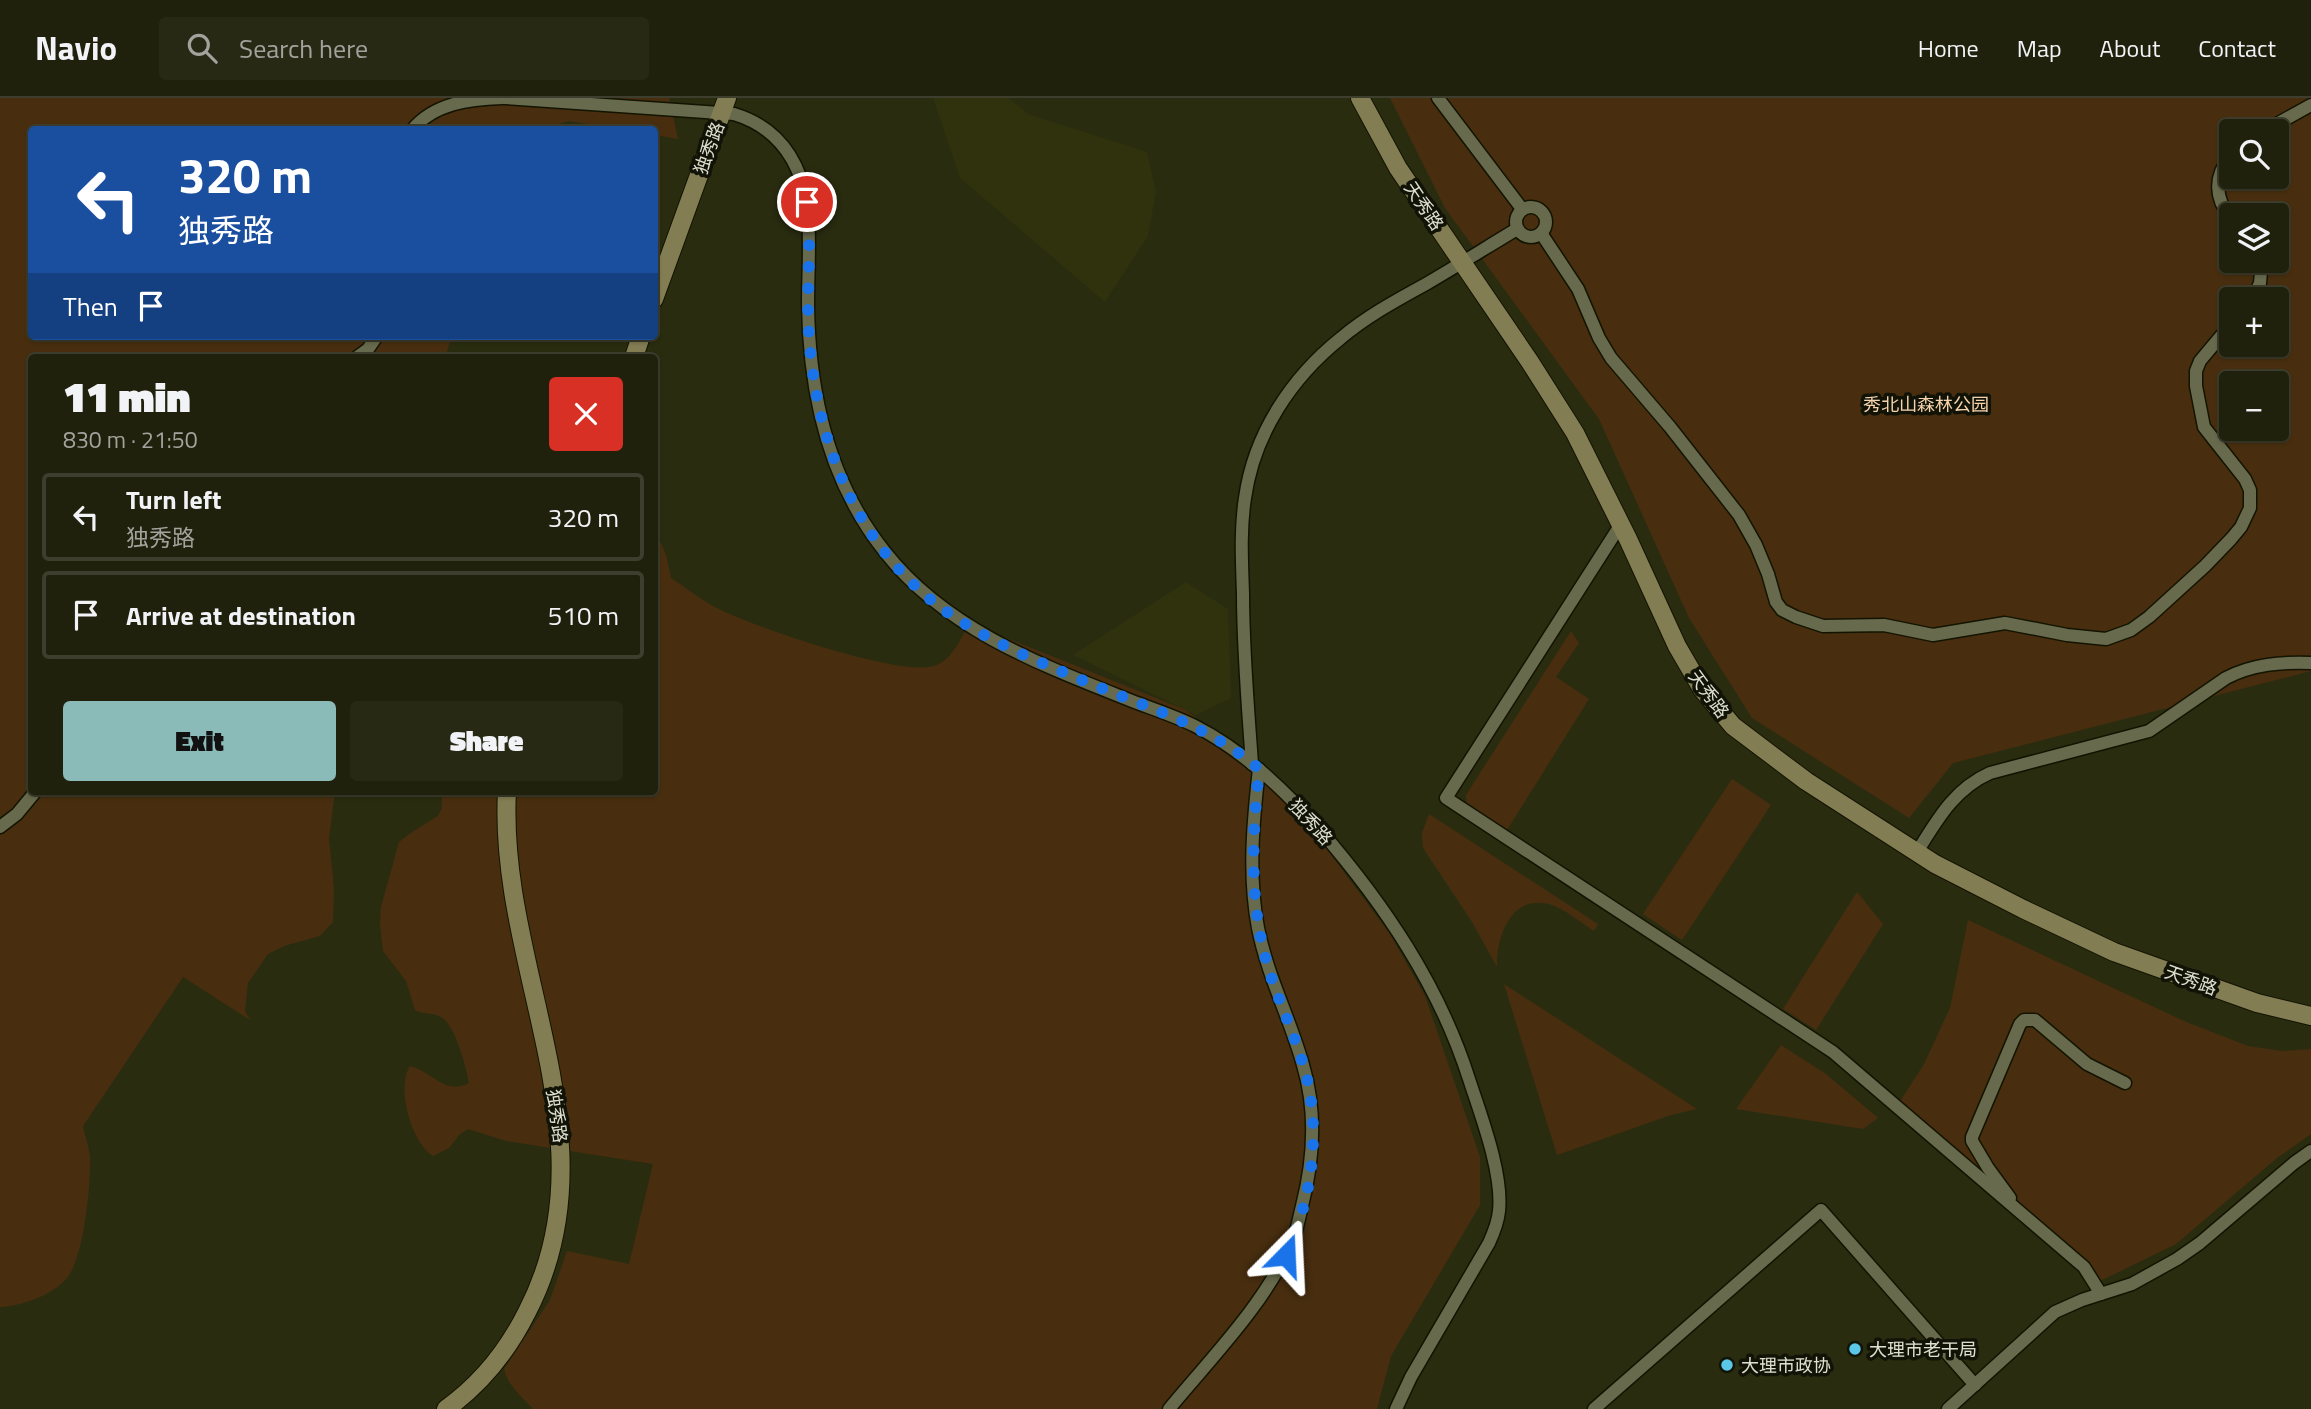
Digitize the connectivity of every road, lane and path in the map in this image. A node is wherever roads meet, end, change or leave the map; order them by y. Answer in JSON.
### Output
{"nodes":[{"id":1,"x":504,"y":98,"type":"edge"},
{"id":2,"x":1360,"y":98,"type":"edge"},
{"id":3,"x":1438,"y":98,"type":"edge"},
{"id":4,"x":724,"y":105,"type":"edge"},
{"id":5,"x":2311,"y":105,"type":"edge"},
{"id":6,"x":2286,"y":119,"type":"edge"},
{"id":7,"x":416,"y":126,"type":"edge"},
{"id":8,"x":2219,"y":179,"type":"edge"},
{"id":9,"x":2221,"y":203,"type":"edge"},
{"id":10,"x":1522,"y":209,"type":"junction"},
{"id":11,"x":1517,"y":229,"type":"junction"},
{"id":12,"x":1541,"y":233,"type":"junction"},
{"id":13,"x":1462,"y":262,"type":"junction"},
{"id":14,"x":658,"y":288,"type":"edge"},
{"id":15,"x":2219,"y":338,"type":"edge"},
{"id":16,"x":374,"y":340,"type":"edge"},
{"id":17,"x":361,"y":354,"type":"edge"},
{"id":18,"x":1621,"y":524,"type":"junction"},
{"id":19,"x":2311,"y":663,"type":"edge"},
{"id":20,"x":1256,"y":766,"type":"junction"},
{"id":21,"x":33,"y":795,"type":"edge"},
{"id":22,"x":507,"y":795,"type":"edge"},
{"id":23,"x":0,"y":827,"type":"edge"},
{"id":24,"x":1917,"y":852,"type":"junction"},
{"id":25,"x":2311,"y":1016,"type":"edge"},
{"id":26,"x":2125,"y":1083,"type":"dead end"},
{"id":27,"x":2311,"y":1151,"type":"edge"},
{"id":28,"x":2023,"y":1215,"type":"junction"},
{"id":29,"x":2101,"y":1294,"type":"junction"},
{"id":30,"x":1975,"y":1385,"type":"junction"},
{"id":31,"x":446,"y":1409,"type":"edge"},
{"id":32,"x":1169,"y":1409,"type":"edge"},
{"id":33,"x":1396,"y":1409,"type":"edge"},
{"id":34,"x":1594,"y":1409,"type":"edge"},
{"id":35,"x":1948,"y":1409,"type":"edge"}],
"edges":[{"from":1,"to":4,"type":"street"},
{"from":1,"to":7,"type":"street"},
{"from":2,"to":13,"type":"main road","name":"天秀路"},
{"from":3,"to":10,"type":"street"},
{"from":4,"to":14,"type":"main road","name":"独秀路"},
{"from":4,"to":20,"type":"street","name":"独秀路"},
{"from":5,"to":6,"type":"street"},
{"from":8,"to":9,"type":"street"},
{"from":10,"to":11,"type":"street"},
{"from":10,"to":12,"type":"street"},
{"from":11,"to":12,"type":"street"},
{"from":11,"to":13,"type":"street"},
{"from":12,"to":15,"type":"street"},
{"from":13,"to":18,"type":"main road","name":"天秀路"},
{"from":13,"to":20,"type":"street"},
{"from":16,"to":17,"type":"street"},
{"from":18,"to":24,"type":"main road","name":"天秀路"},
{"from":18,"to":28,"type":"street"},
{"from":19,"to":24,"type":"street"},
{"from":20,"to":32,"type":"street"},
{"from":20,"to":33,"type":"street","name":"独秀路"},
{"from":21,"to":23,"type":"street"},
{"from":22,"to":31,"type":"main road","name":"独秀路"},
{"from":24,"to":25,"type":"main road","name":"天秀路"},
{"from":26,"to":28,"type":"street"},
{"from":27,"to":29,"type":"street"},
{"from":28,"to":29,"type":"street"},
{"from":29,"to":30,"type":"street"},
{"from":30,"to":34,"type":"street"},
{"from":30,"to":35,"type":"street"}]}
